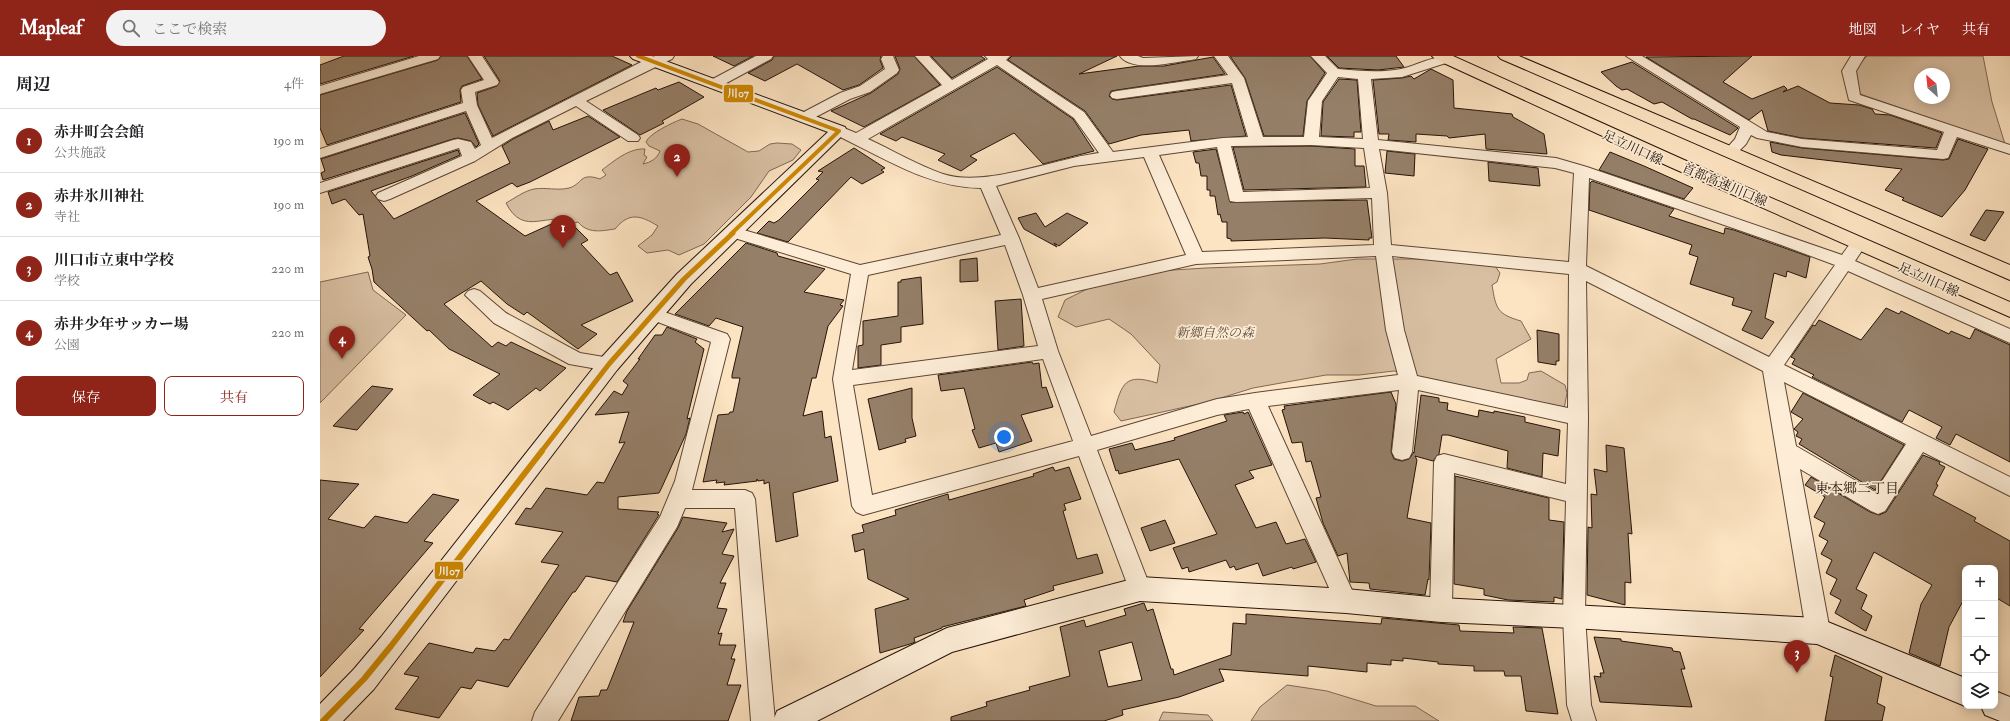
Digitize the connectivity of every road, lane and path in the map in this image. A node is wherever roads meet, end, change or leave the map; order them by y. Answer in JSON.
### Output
{"nodes":[{"id":1,"x":433,"y":56,"type":"edge"},
{"id":2,"x":475,"y":56,"type":"edge"},
{"id":3,"x":667,"y":56,"type":"edge"},
{"id":4,"x":766,"y":56,"type":"edge"},
{"id":5,"x":922,"y":56,"type":"edge"},
{"id":6,"x":1127,"y":56,"type":"edge"},
{"id":7,"x":1191,"y":56,"type":"edge"},
{"id":8,"x":1221,"y":56,"type":"edge"},
{"id":9,"x":1318,"y":56,"type":"edge"},
{"id":10,"x":1506,"y":56,"type":"edge"},
{"id":11,"x":1514,"y":56,"type":"edge"},
{"id":12,"x":1633,"y":56,"type":"edge"},
{"id":13,"x":1858,"y":56,"type":"edge"},
{"id":14,"x":998,"y":57,"type":"edge"},
{"id":15,"x":1167,"y":57,"type":"edge"},
{"id":16,"x":1438,"y":57,"type":"edge"},
{"id":17,"x":645,"y":59,"type":"edge"},
{"id":18,"x":888,"y":59,"type":"dead end"},
{"id":19,"x":1334,"y":73,"type":"junction"},
{"id":20,"x":1364,"y":75,"type":"junction"},
{"id":21,"x":1237,"y":78,"type":"junction"},
{"id":22,"x":714,"y":84,"type":"junction"},
{"id":23,"x":950,"y":86,"type":"junction"},
{"id":24,"x":320,"y":90,"type":"edge"},
{"id":25,"x":1117,"y":95,"type":"dead end"},
{"id":26,"x":576,"y":100,"type":"junction"},
{"id":27,"x":470,"y":105,"type":"junction"},
{"id":28,"x":806,"y":117,"type":"junction"},
{"id":29,"x":1748,"y":126,"type":"junction"},
{"id":30,"x":1952,"y":132,"type":"junction"},
{"id":31,"x":848,"y":135,"type":"junction"},
{"id":32,"x":633,"y":138,"type":"dead end"},
{"id":33,"x":1311,"y":141,"type":"junction"},
{"id":34,"x":1223,"y":142,"type":"junction"},
{"id":35,"x":1256,"y":142,"type":"junction"},
{"id":36,"x":1371,"y":145,"type":"junction"},
{"id":37,"x":489,"y":147,"type":"junction"},
{"id":38,"x":1732,"y":150,"type":"junction"},
{"id":39,"x":2010,"y":150,"type":"edge"},
{"id":40,"x":1150,"y":152,"type":"junction"},
{"id":41,"x":320,"y":154,"type":"edge"},
{"id":42,"x":1109,"y":157,"type":"junction"},
{"id":43,"x":470,"y":158,"type":"junction"},
{"id":44,"x":1582,"y":170,"type":"junction"},
{"id":45,"x":987,"y":183,"type":"junction"},
{"id":46,"x":320,"y":188,"type":"edge"},
{"id":47,"x":1380,"y":192,"type":"junction"},
{"id":48,"x":384,"y":196,"type":"dead end"},
{"id":49,"x":734,"y":232,"type":"junction"},
{"id":50,"x":1011,"y":238,"type":"junction"},
{"id":51,"x":1857,"y":246,"type":"junction"},
{"id":52,"x":1384,"y":250,"type":"junction"},
{"id":53,"x":1196,"y":258,"type":"junction"},
{"id":54,"x":1845,"y":263,"type":"junction"},
{"id":55,"x":2010,"y":268,"type":"edge"},
{"id":56,"x":1577,"y":269,"type":"junction"},
{"id":57,"x":860,"y":271,"type":"junction"},
{"id":58,"x":1927,"y":272,"type":"junction"},
{"id":59,"x":2010,"y":272,"type":"edge"},
{"id":60,"x":474,"y":295,"type":"dead end"},
{"id":61,"x":1032,"y":295,"type":"junction"},
{"id":62,"x":2010,"y":302,"type":"edge"},
{"id":63,"x":2010,"y":310,"type":"edge"},
{"id":64,"x":653,"y":314,"type":"junction"},
{"id":65,"x":2010,"y":315,"type":"edge"},
{"id":66,"x":2010,"y":336,"type":"edge"},
{"id":67,"x":1049,"y":351,"type":"junction"},
{"id":68,"x":609,"y":364,"type":"junction"},
{"id":69,"x":1772,"y":367,"type":"junction"},
{"id":70,"x":842,"y":379,"type":"junction"},
{"id":71,"x":1409,"y":381,"type":"junction"},
{"id":72,"x":1255,"y":400,"type":"junction"},
{"id":73,"x":1578,"y":418,"type":"junction"},
{"id":74,"x":1918,"y":441,"type":"junction"},
{"id":75,"x":1085,"y":446,"type":"junction"},
{"id":76,"x":1787,"y":451,"type":"junction"},
{"id":77,"x":1402,"y":452,"type":"dead end"},
{"id":78,"x":2010,"y":487,"type":"edge"},
{"id":79,"x":1576,"y":494,"type":"junction"},
{"id":80,"x":679,"y":499,"type":"junction"},
{"id":81,"x":1140,"y":589,"type":"junction"},
{"id":82,"x":1346,"y":601,"type":"junction"},
{"id":83,"x":1441,"y":610,"type":"junction"},
{"id":84,"x":1574,"y":616,"type":"junction"},
{"id":85,"x":1818,"y":631,"type":"junction"},
{"id":86,"x":1962,"y":691,"type":"edge"},
{"id":87,"x":1998,"y":706,"type":"edge"},
{"id":88,"x":2010,"y":711,"type":"edge"},
{"id":89,"x":323,"y":720,"type":"edge"},
{"id":90,"x":544,"y":721,"type":"edge"},
{"id":91,"x":763,"y":721,"type":"edge"},
{"id":92,"x":787,"y":721,"type":"edge"},
{"id":93,"x":1584,"y":721,"type":"edge"}],
"edges":[{"from":1,"to":24,"type":"street"},
{"from":2,"to":27,"type":"street"},
{"from":3,"to":17,"type":"street"},
{"from":4,"to":22,"type":"street"},
{"from":5,"to":23,"type":"street"},
{"from":6,"to":15,"type":"street"},
{"from":7,"to":15,"type":"street"},
{"from":8,"to":21,"type":"street"},
{"from":9,"to":19,"type":"street"},
{"from":10,"to":59,"type":"highway"},
{"from":11,"to":38,"type":"street"},
{"from":12,"to":29,"type":"street"},
{"from":13,"to":30,"type":"street"},
{"from":14,"to":23,"type":"street"},
{"from":14,"to":42,"type":"street"},
{"from":16,"to":20,"type":"street"},
{"from":16,"to":51,"type":"street","name":"足立川口線"},
{"from":16,"to":58,"type":"highway","name":"首都高速川口線"},
{"from":17,"to":22,"type":"street"},
{"from":17,"to":26,"type":"street"},
{"from":18,"to":28,"type":"street"},
{"from":19,"to":20,"type":"street"},
{"from":19,"to":33,"type":"street"},
{"from":20,"to":36,"type":"street"},
{"from":21,"to":25,"type":"street"},
{"from":21,"to":35,"type":"street"},
{"from":22,"to":28,"type":"street"},
{"from":23,"to":31,"type":"street"},
{"from":26,"to":32,"type":"street"},
{"from":26,"to":37,"type":"street"},
{"from":27,"to":37,"type":"street"},
{"from":27,"to":41,"type":"street"},
{"from":28,"to":31,"type":"street"},
{"from":29,"to":30,"type":"street"},
{"from":29,"to":38,"type":"street"},
{"from":30,"to":39,"type":"street"},
{"from":31,"to":45,"type":"street"},
{"from":31,"to":49,"type":"street"},
{"from":33,"to":35,"type":"street"},
{"from":33,"to":36,"type":"street"},
{"from":34,"to":35,"type":"street"},
{"from":34,"to":40,"type":"street"},
{"from":34,"to":47,"type":"street"},
{"from":36,"to":44,"type":"street"},
{"from":36,"to":47,"type":"street"},
{"from":37,"to":43,"type":"street"},
{"from":38,"to":55,"type":"street"},
{"from":40,"to":42,"type":"street"},
{"from":40,"to":53,"type":"street"},
{"from":42,"to":45,"type":"street"},
{"from":43,"to":46,"type":"street"},
{"from":43,"to":48,"type":"street"},
{"from":44,"to":54,"type":"street"},
{"from":44,"to":56,"type":"street"},
{"from":45,"to":50,"type":"street"},
{"from":47,"to":52,"type":"street"},
{"from":49,"to":57,"type":"street"},
{"from":49,"to":64,"type":"street"},
{"from":50,"to":57,"type":"street"},
{"from":50,"to":61,"type":"street"},
{"from":51,"to":54,"type":"street"},
{"from":51,"to":65,"type":"street","name":"足立川口線"},
{"from":52,"to":53,"type":"street"},
{"from":52,"to":56,"type":"street"},
{"from":52,"to":71,"type":"street"},
{"from":53,"to":61,"type":"street"},
{"from":54,"to":66,"type":"street"},
{"from":54,"to":69,"type":"street"},
{"from":56,"to":69,"type":"street"},
{"from":56,"to":73,"type":"street"},
{"from":57,"to":70,"type":"street"},
{"from":58,"to":62,"type":"highway"},
{"from":58,"to":63,"type":"highway","name":"首都高速川口線"},
{"from":60,"to":68,"type":"street"},
{"from":61,"to":67,"type":"street"},
{"from":64,"to":68,"type":"street"},
{"from":64,"to":80,"type":"street"},
{"from":67,"to":70,"type":"street"},
{"from":67,"to":75,"type":"street"},
{"from":68,"to":89,"type":"street"},
{"from":69,"to":74,"type":"street"},
{"from":69,"to":76,"type":"street"},
{"from":70,"to":75,"type":"street"},
{"from":71,"to":72,"type":"street"},
{"from":71,"to":73,"type":"street"},
{"from":71,"to":77,"type":"street"},
{"from":72,"to":75,"type":"street"},
{"from":72,"to":82,"type":"street"},
{"from":73,"to":79,"type":"street"},
{"from":74,"to":76,"type":"street"},
{"from":74,"to":78,"type":"street"},
{"from":75,"to":81,"type":"street"},
{"from":76,"to":85,"type":"street"},
{"from":79,"to":83,"type":"street"},
{"from":79,"to":84,"type":"street"},
{"from":80,"to":90,"type":"street"},
{"from":80,"to":91,"type":"street"},
{"from":81,"to":82,"type":"street"},
{"from":81,"to":92,"type":"street"},
{"from":82,"to":83,"type":"street"},
{"from":83,"to":84,"type":"street"},
{"from":84,"to":85,"type":"street"},
{"from":84,"to":93,"type":"street"},
{"from":85,"to":86,"type":"street"},
{"from":87,"to":88,"type":"street"}]}
